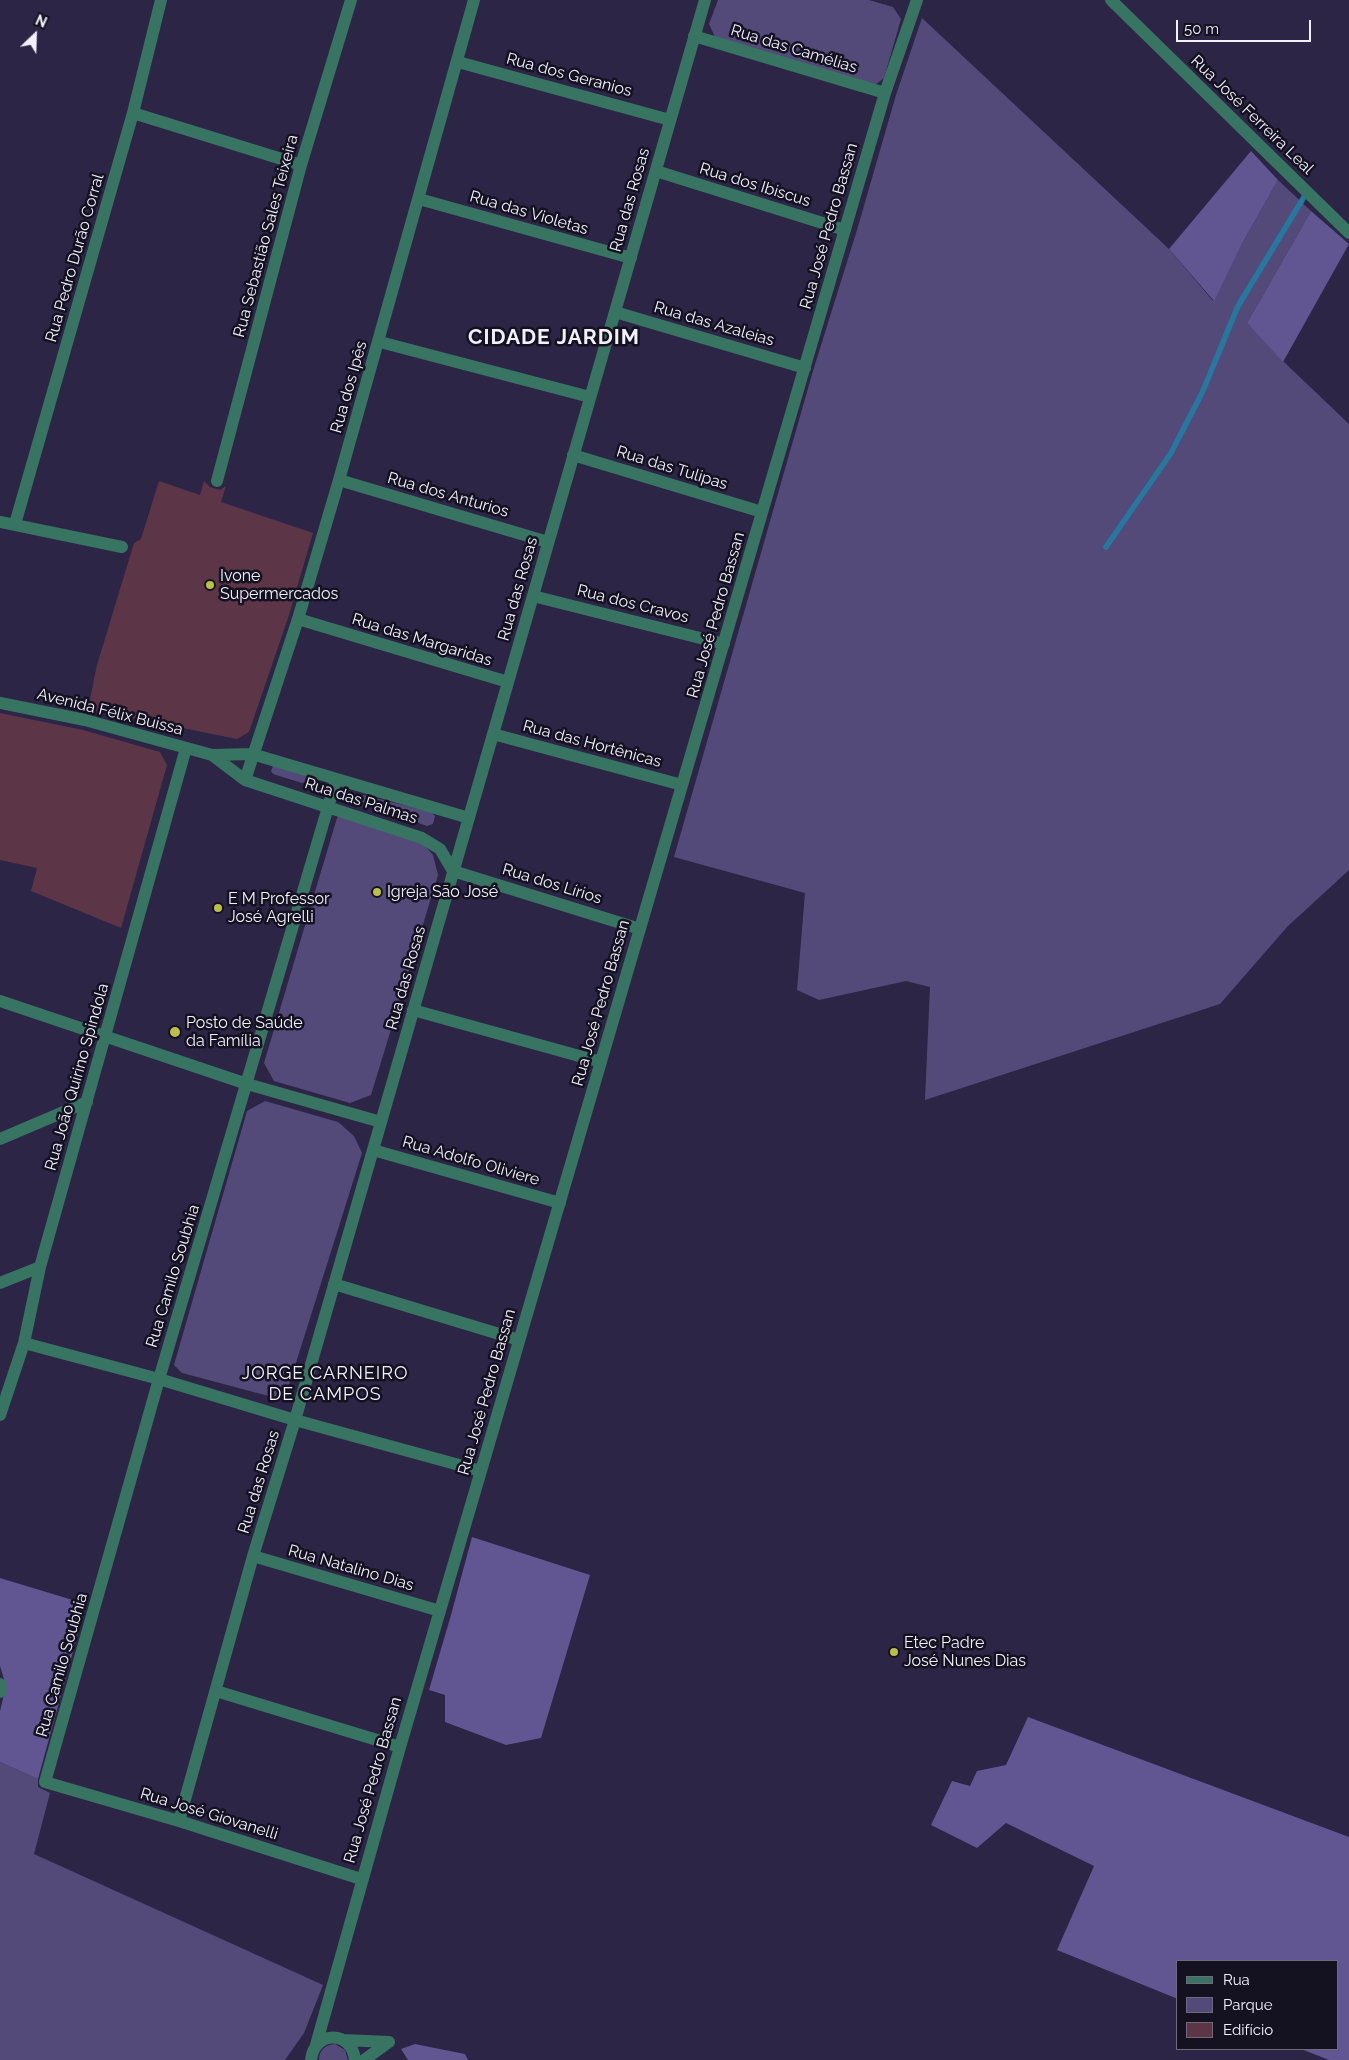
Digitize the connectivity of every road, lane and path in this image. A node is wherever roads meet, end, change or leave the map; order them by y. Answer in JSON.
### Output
{"nodes":[{"id":1,"x":159,"y":0,"type":"edge"},
{"id":2,"x":351,"y":0,"type":"edge"},
{"id":3,"x":474,"y":0,"type":"edge"},
{"id":4,"x":705,"y":0,"type":"edge"},
{"id":5,"x":1111,"y":0,"type":"edge"},
{"id":6,"x":914,"y":1,"type":"edge"},
{"id":7,"x":694,"y":36,"type":"junction"},
{"id":8,"x":458,"y":62,"type":"junction"},
{"id":9,"x":885,"y":94,"type":"junction"},
{"id":10,"x":133,"y":113,"type":"junction"},
{"id":11,"x":670,"y":120,"type":"junction"},
{"id":12,"x":301,"y":165,"type":"junction"},
{"id":13,"x":656,"y":171,"type":"junction"},
{"id":14,"x":419,"y":199,"type":"junction"},
{"id":15,"x":845,"y":230,"type":"junction"},
{"id":16,"x":1349,"y":233,"type":"edge"},
{"id":17,"x":631,"y":258,"type":"junction"},
{"id":18,"x":615,"y":312,"type":"junction"},
{"id":19,"x":380,"y":342,"type":"junction"},
{"id":20,"x":804,"y":368,"type":"junction"},
{"id":21,"x":590,"y":398,"type":"junction"},
{"id":22,"x":573,"y":455,"type":"junction"},
{"id":23,"x":339,"y":480,"type":"junction"},
{"id":24,"x":216,"y":481,"type":"dead end"},
{"id":25,"x":762,"y":512,"type":"junction"},
{"id":26,"x":0,"y":522,"type":"edge"},
{"id":27,"x":15,"y":524,"type":"junction"},
{"id":28,"x":548,"y":542,"type":"junction"},
{"id":29,"x":122,"y":547,"type":"dead end"},
{"id":30,"x":533,"y":596,"type":"junction"},
{"id":31,"x":298,"y":619,"type":"junction"},
{"id":32,"x":724,"y":644,"type":"junction"},
{"id":33,"x":508,"y":682,"type":"junction"},
{"id":34,"x":0,"y":703,"type":"edge"},
{"id":35,"x":493,"y":734,"type":"junction"},
{"id":36,"x":186,"y":748,"type":"junction"},
{"id":37,"x":252,"y":754,"type":"junction"},
{"id":38,"x":212,"y":755,"type":"junction"},
{"id":39,"x":245,"y":780,"type":"junction"},
{"id":40,"x":336,"y":780,"type":"junction"},
{"id":41,"x":682,"y":785,"type":"junction"},
{"id":42,"x":328,"y":808,"type":"junction"},
{"id":43,"x":469,"y":818,"type":"junction"},
{"id":44,"x":454,"y":871,"type":"junction"},
{"id":45,"x":640,"y":929,"type":"junction"},
{"id":46,"x":0,"y":1001,"type":"edge"},
{"id":47,"x":413,"y":1010,"type":"junction"},
{"id":48,"x":104,"y":1037,"type":"junction"},
{"id":49,"x":601,"y":1062,"type":"junction"},
{"id":50,"x":247,"y":1084,"type":"junction"},
{"id":51,"x":87,"y":1102,"type":"junction"},
{"id":52,"x":381,"y":1122,"type":"junction"},
{"id":53,"x":0,"y":1139,"type":"edge"},
{"id":54,"x":373,"y":1150,"type":"junction"},
{"id":55,"x":560,"y":1203,"type":"junction"},
{"id":56,"x":40,"y":1267,"type":"junction"},
{"id":57,"x":0,"y":1283,"type":"edge"},
{"id":58,"x":334,"y":1284,"type":"junction"},
{"id":59,"x":520,"y":1340,"type":"junction"},
{"id":60,"x":24,"y":1343,"type":"junction"},
{"id":61,"x":159,"y":1379,"type":"junction"},
{"id":62,"x":0,"y":1415,"type":"edge"},
{"id":63,"x":294,"y":1420,"type":"junction"},
{"id":64,"x":481,"y":1471,"type":"junction"},
{"id":65,"x":253,"y":1556,"type":"junction"},
{"id":66,"x":440,"y":1611,"type":"junction"},
{"id":67,"x":0,"y":1684,"type":"edge"},
{"id":68,"x":216,"y":1691,"type":"junction"},
{"id":69,"x":0,"y":1692,"type":"edge"},
{"id":70,"x":400,"y":1747,"type":"junction"},
{"id":71,"x":46,"y":1782,"type":"joint"},
{"id":72,"x":179,"y":1821,"type":"junction"},
{"id":73,"x":362,"y":1879,"type":"junction"},
{"id":74,"x":344,"y":2040,"type":"junction"},
{"id":75,"x":321,"y":2042,"type":"junction"},
{"id":76,"x":311,"y":2060,"type":"edge"},
{"id":77,"x":355,"y":2060,"type":"edge"},
{"id":78,"x":364,"y":2060,"type":"edge"}],
"edges":[{"from":1,"to":10,"type":"street","name":"Rua Pedro Durão Corral"},
{"from":2,"to":12,"type":"street","name":"Rua Sebastião Sales Teixeira"},
{"from":3,"to":8,"type":"street","name":"Rua dos Ipês"},
{"from":4,"to":7,"type":"street","name":"Rua das Rosas"},
{"from":5,"to":16,"type":"street","name":"Rua José Ferreira Leal"},
{"from":6,"to":9,"type":"street","name":"Rua José Pedro Bassan"},
{"from":7,"to":9,"type":"street","name":"Rua das Camélias"},
{"from":7,"to":11,"type":"street","name":"Rua das Rosas"},
{"from":8,"to":11,"type":"street","name":"Rua dos Geranios"},
{"from":8,"to":14,"type":"street","name":"Rua dos Ipês"},
{"from":9,"to":15,"type":"street","name":"Rua José Pedro Bassan"},
{"from":10,"to":12,"type":"street"},
{"from":10,"to":27,"type":"street","name":"Rua Pedro Durão Corral"},
{"from":11,"to":13,"type":"street","name":"Rua das Rosas"},
{"from":12,"to":24,"type":"street","name":"Rua Sebastião Sales Teixeira"},
{"from":13,"to":15,"type":"street","name":"Rua dos Ibiscus"},
{"from":13,"to":17,"type":"street","name":"Rua das Rosas"},
{"from":14,"to":17,"type":"street","name":"Rua das Violetas"},
{"from":14,"to":19,"type":"street","name":"Rua dos Ipês"},
{"from":15,"to":20,"type":"street","name":"Rua José Pedro Bassan"},
{"from":17,"to":18,"type":"street","name":"Rua das Rosas"},
{"from":18,"to":20,"type":"street","name":"Rua das Azaleias"},
{"from":18,"to":21,"type":"street","name":"Rua das Rosas"},
{"from":19,"to":21,"type":"street"},
{"from":19,"to":23,"type":"street","name":"Rua dos Ipês"},
{"from":20,"to":25,"type":"street","name":"Rua José Pedro Bassan"},
{"from":21,"to":22,"type":"street","name":"Rua das Rosas"},
{"from":22,"to":25,"type":"street","name":"Rua das Tulipas"},
{"from":22,"to":28,"type":"street","name":"Rua das Rosas"},
{"from":23,"to":28,"type":"street","name":"Rua dos Anturios"},
{"from":23,"to":31,"type":"street","name":"Rua dos Ipês"},
{"from":25,"to":32,"type":"street","name":"Rua José Pedro Bassan"},
{"from":26,"to":27,"type":"street"},
{"from":27,"to":29,"type":"street"},
{"from":28,"to":30,"type":"street","name":"Rua das Rosas"},
{"from":30,"to":32,"type":"street","name":"Rua dos Cravos"},
{"from":30,"to":33,"type":"street","name":"Rua das Rosas"},
{"from":31,"to":33,"type":"street","name":"Rua das Margaridas"},
{"from":31,"to":37,"type":"street","name":"Rua dos Ipês"},
{"from":32,"to":41,"type":"street","name":"Rua José Pedro Bassan"},
{"from":33,"to":35,"type":"street","name":"Rua das Rosas"},
{"from":34,"to":36,"type":"street","name":"Avenida Félix Buissa"},
{"from":35,"to":41,"type":"street","name":"Rua das Hortênicas"},
{"from":35,"to":43,"type":"street","name":"Rua das Rosas"},
{"from":36,"to":38,"type":"street","name":"Avenida Félix Buissa"},
{"from":36,"to":48,"type":"street","name":"Rua João Quirino Spindola"},
{"from":37,"to":38,"type":"street","name":"Avenida Félix Buissa"},
{"from":37,"to":39,"type":"street","name":"Rua dos Ipês"},
{"from":37,"to":40,"type":"street","name":"Rua das Palmas"},
{"from":38,"to":39,"type":"street","name":"Avenida Félix Buissa"},
{"from":39,"to":42,"type":"street","name":"Rua das Palmas"},
{"from":40,"to":42,"type":"street","name":"Rua Camilo Soubhia"},
{"from":40,"to":43,"type":"street","name":"Rua das Palmas"},
{"from":41,"to":45,"type":"street","name":"Rua José Pedro Bassan"},
{"from":42,"to":44,"type":"street","name":"Rua das Palmas"},
{"from":42,"to":50,"type":"street","name":"Rua Camilo Soubhia"},
{"from":43,"to":44,"type":"street","name":"Rua das Rosas"},
{"from":44,"to":45,"type":"street","name":"Rua dos Lírios"},
{"from":44,"to":47,"type":"street","name":"Rua das Rosas"},
{"from":45,"to":49,"type":"street","name":"Rua José Pedro Bassan"},
{"from":46,"to":48,"type":"street"},
{"from":47,"to":49,"type":"street"},
{"from":47,"to":52,"type":"street","name":"Rua das Rosas"},
{"from":48,"to":50,"type":"street"},
{"from":48,"to":51,"type":"street","name":"Rua João Quirino Spindola"},
{"from":49,"to":55,"type":"street","name":"Rua José Pedro Bassan"},
{"from":50,"to":52,"type":"street"},
{"from":50,"to":61,"type":"street","name":"Rua Camilo Soubhia"},
{"from":51,"to":53,"type":"street"},
{"from":51,"to":56,"type":"street","name":"Rua João Quirino Spindola"},
{"from":52,"to":54,"type":"street","name":"Rua das Rosas"},
{"from":54,"to":55,"type":"street","name":"Rua Adolfo Oliviere"},
{"from":54,"to":58,"type":"street","name":"Rua das Rosas"},
{"from":55,"to":59,"type":"street","name":"Rua José Pedro Bassan"},
{"from":56,"to":57,"type":"street"},
{"from":56,"to":60,"type":"street","name":"Rua João Quirino Spindola"},
{"from":58,"to":59,"type":"street"},
{"from":58,"to":63,"type":"street","name":"Rua das Rosas"},
{"from":59,"to":64,"type":"street","name":"Rua José Pedro Bassan"},
{"from":60,"to":61,"type":"street"},
{"from":60,"to":62,"type":"street","name":"Rua João Quirino Spindola"},
{"from":61,"to":63,"type":"street"},
{"from":61,"to":71,"type":"street","name":"Rua Camilo Soubhia"},
{"from":63,"to":64,"type":"street"},
{"from":63,"to":65,"type":"street","name":"Rua das Rosas"},
{"from":64,"to":66,"type":"street","name":"Rua José Pedro Bassan"},
{"from":65,"to":66,"type":"street","name":"Rua Natalino Dias"},
{"from":65,"to":68,"type":"street","name":"Rua das Rosas"},
{"from":66,"to":70,"type":"street","name":"Rua José Pedro Bassan"},
{"from":67,"to":69,"type":"street"},
{"from":68,"to":70,"type":"street"},
{"from":68,"to":72,"type":"street","name":"Rua das Rosas"},
{"from":70,"to":73,"type":"street","name":"Rua José Pedro Bassan"},
{"from":71,"to":72,"type":"street","name":"Rua José Giovanelli"},
{"from":72,"to":73,"type":"street","name":"Rua José Giovanelli"},
{"from":73,"to":75,"type":"street","name":"Rua José Pedro Bassan"},
{"from":74,"to":75,"type":"street"},
{"from":74,"to":77,"type":"street"},
{"from":74,"to":78,"type":"street"},
{"from":75,"to":76,"type":"street"}]}
